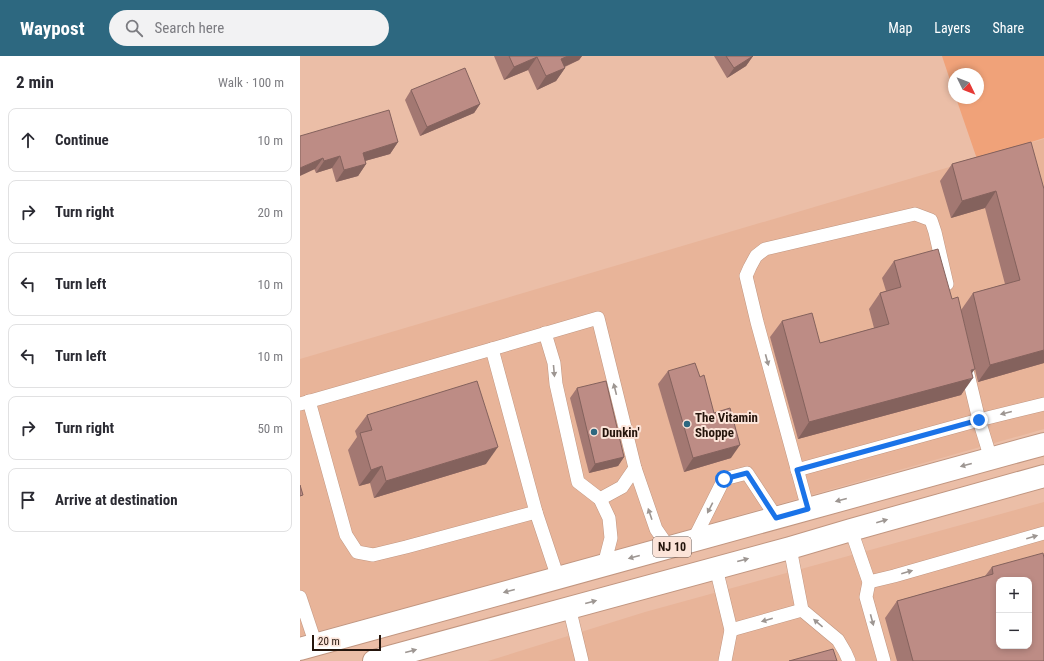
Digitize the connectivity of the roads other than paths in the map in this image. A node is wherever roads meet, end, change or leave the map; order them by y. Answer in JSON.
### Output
{"nodes":[{"id":1,"x":950,"y":298,"type":"edge"},
{"id":2,"x":545,"y":333,"type":"junction"},
{"id":3,"x":492,"y":349,"type":"junction"},
{"id":4,"x":964,"y":358,"type":"edge"},
{"id":5,"x":304,"y":402,"type":"edge"},
{"id":6,"x":1044,"y":404,"type":"edge"},
{"id":7,"x":979,"y":420,"type":"junction"},
{"id":8,"x":1044,"y":444,"type":"edge"},
{"id":9,"x":991,"y":458,"type":"junction"},
{"id":10,"x":635,"y":468,"type":"junction"},
{"id":11,"x":797,"y":470,"type":"junction"},
{"id":12,"x":1044,"y":476,"type":"edge"},
{"id":13,"x":600,"y":499,"type":"junction"},
{"id":14,"x":808,"y":509,"type":"junction"},
{"id":15,"x":536,"y":512,"type":"junction"},
{"id":16,"x":776,"y":518,"type":"junction"},
{"id":17,"x":851,"y":530,"type":"junction"},
{"id":18,"x":1044,"y":533,"type":"edge"},
{"id":19,"x":693,"y":541,"type":"junction"},
{"id":20,"x":669,"y":548,"type":"junction"},
{"id":21,"x":790,"y":548,"type":"junction"},
{"id":22,"x":604,"y":565,"type":"junction"},
{"id":23,"x":716,"y":568,"type":"junction"},
{"id":24,"x":558,"y":578,"type":"junction"},
{"id":25,"x":869,"y":582,"type":"junction"},
{"id":26,"x":300,"y":597,"type":"edge"},
{"id":27,"x":569,"y":607,"type":"junction"},
{"id":28,"x":802,"y":610,"type":"junction"},
{"id":29,"x":303,"y":616,"type":"edge"},
{"id":30,"x":731,"y":630,"type":"junction"},
{"id":31,"x":308,"y":647,"type":"edge"},
{"id":32,"x":374,"y":661,"type":"edge"},
{"id":33,"x":582,"y":661,"type":"edge"},
{"id":34,"x":725,"y":661,"type":"edge"},
{"id":35,"x":848,"y":661,"type":"edge"},
{"id":36,"x":884,"y":661,"type":"edge"}],
"edges":[{"from":1,"to":11,"type":"lane","one_way":true},
{"from":2,"to":3,"type":"lane"},
{"from":10,"to":2,"type":"lane","one_way":true},
{"from":2,"to":13,"type":"lane","one_way":true},
{"from":3,"to":5,"type":"lane"},
{"from":3,"to":15,"type":"lane"},
{"from":4,"to":7,"type":"lane"},
{"from":5,"to":15,"type":"lane"},
{"from":6,"to":7,"type":"lane","one_way":true},
{"from":7,"to":9,"type":"lane"},
{"from":7,"to":11,"type":"lane"},
{"from":8,"to":9,"type":"main road","number":"NJ 10"},
{"from":9,"to":14,"type":"main road","number":"NJ 10","one_way":true},
{"from":10,"to":13,"type":"lane"},
{"from":20,"to":10,"type":"lane","one_way":true},
{"from":11,"to":14,"type":"lane"},
{"from":17,"to":12,"type":"main road","number":"NJ 10","one_way":true},
{"from":13,"to":22,"type":"lane"},
{"from":14,"to":16,"type":"main road","number":"NJ 10"},
{"from":15,"to":24,"type":"lane"},
{"from":16,"to":19,"type":"main road","number":"NJ 10"},
{"from":16,"to":19,"type":"lane","one_way":true},
{"from":17,"to":21,"type":"main road","number":"NJ 10"},
{"from":17,"to":25,"type":"lane"},
{"from":25,"to":18,"type":"lane","one_way":true},
{"from":19,"to":20,"type":"main road","number":"NJ 10"},
{"from":20,"to":22,"type":"main road","number":"NJ 10","one_way":true},
{"from":23,"to":21,"type":"main road","number":"NJ 10","one_way":true},
{"from":21,"to":28,"type":"lane"},
{"from":22,"to":24,"type":"main road","number":"NJ 10"},
{"from":27,"to":23,"type":"main road","number":"NJ 10","one_way":true},
{"from":23,"to":30,"type":"lane"},
{"from":24,"to":31,"type":"main road","number":"NJ 10","one_way":true},
{"from":25,"to":36,"type":"lane","one_way":true},
{"from":26,"to":29,"type":"lane"},
{"from":32,"to":27,"type":"main road","number":"NJ 10","one_way":true},
{"from":27,"to":33,"type":"lane"},
{"from":28,"to":30,"type":"lane","one_way":true},
{"from":35,"to":28,"type":"lane","one_way":true},
{"from":29,"to":31,"type":"lane"},
{"from":30,"to":34,"type":"lane"}]}
